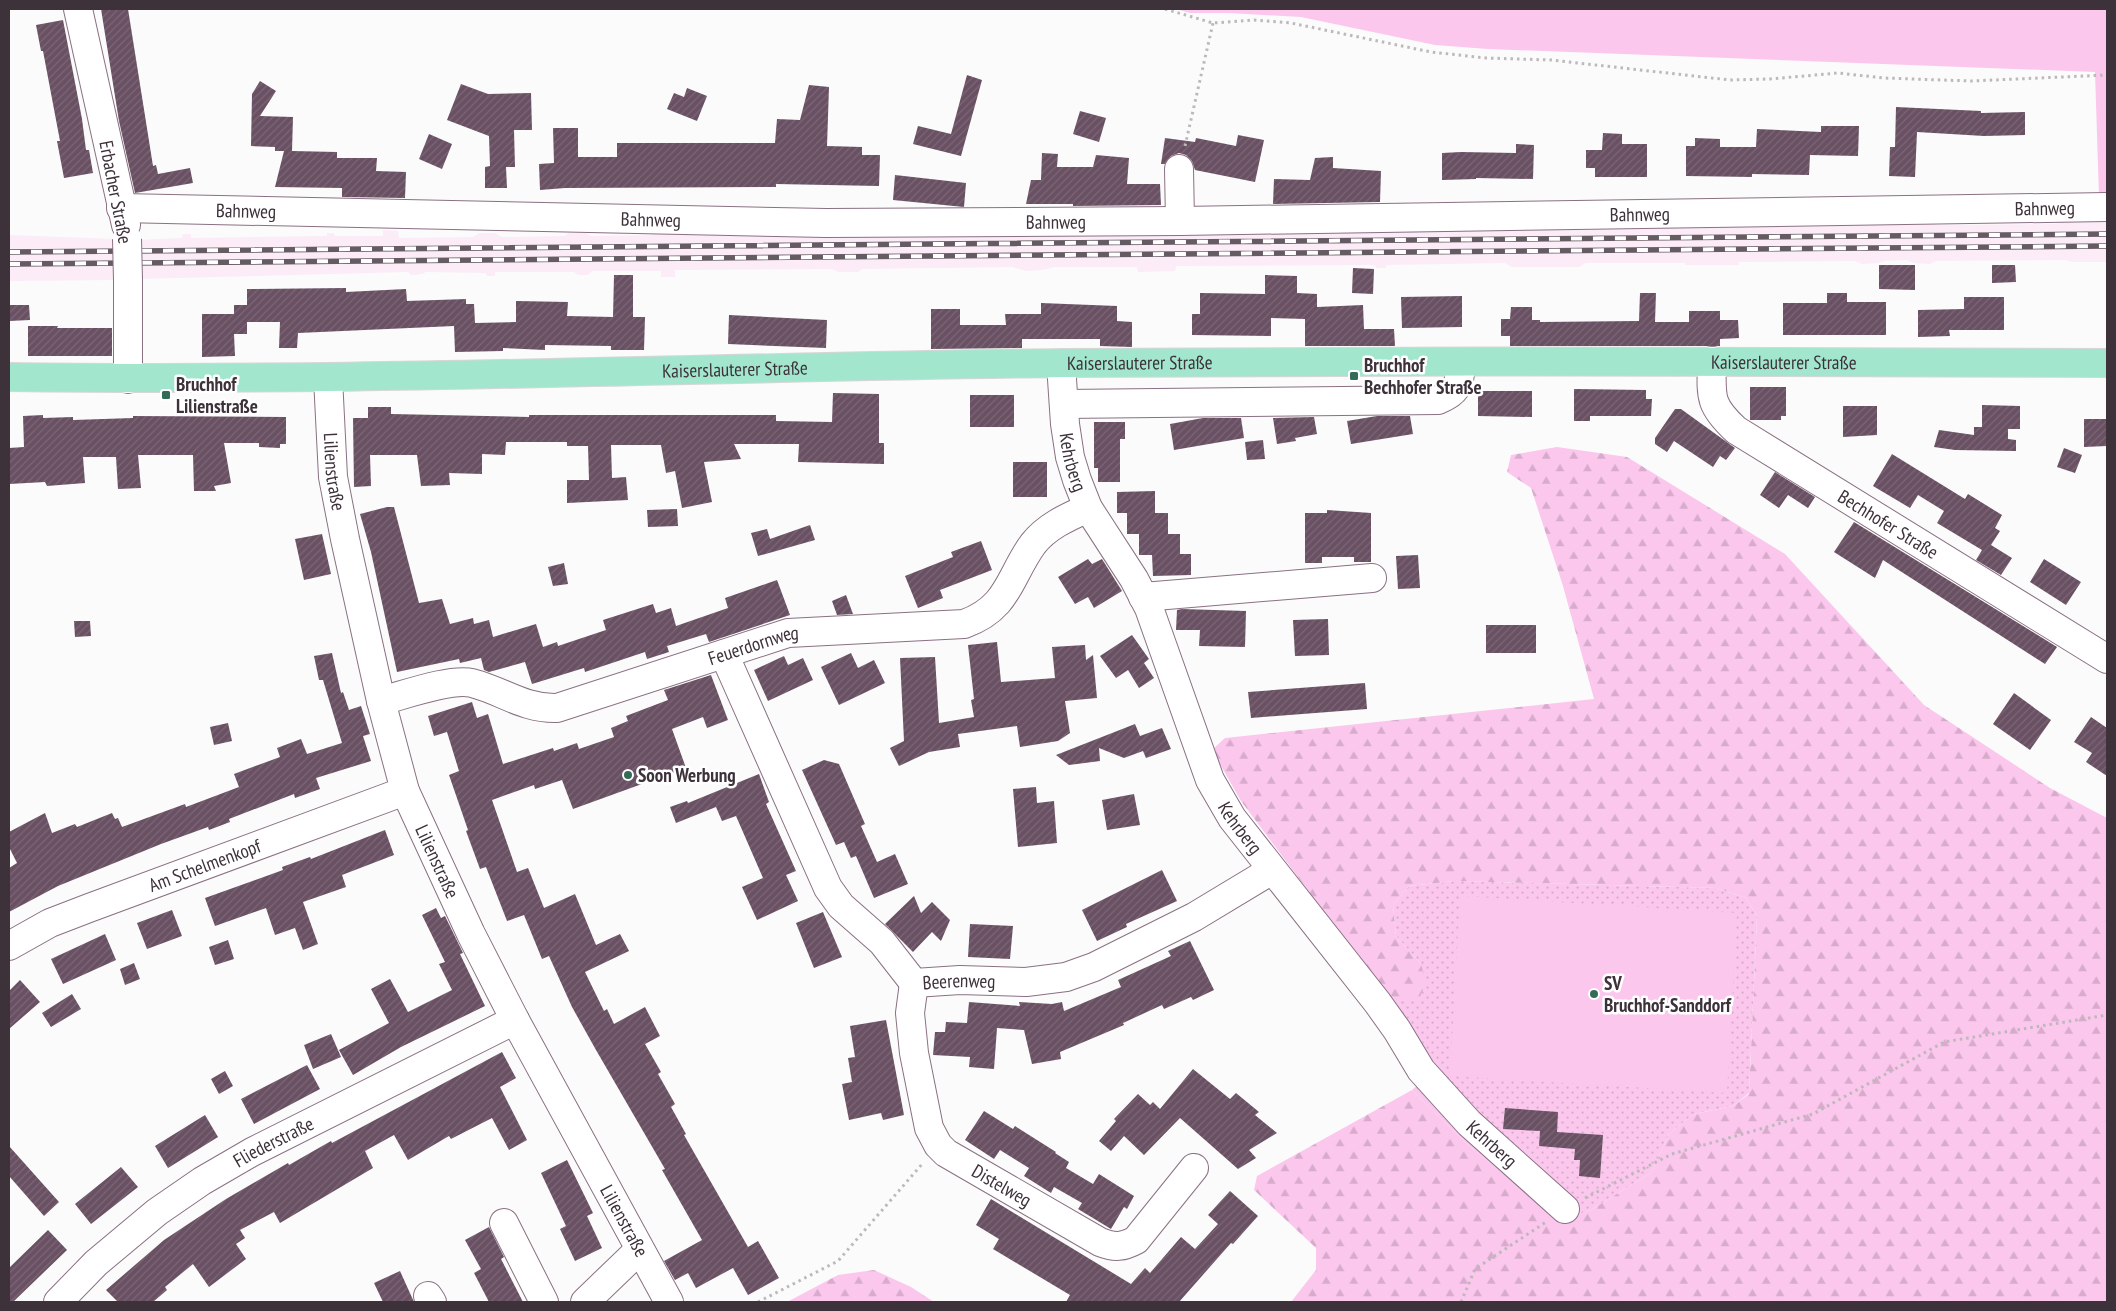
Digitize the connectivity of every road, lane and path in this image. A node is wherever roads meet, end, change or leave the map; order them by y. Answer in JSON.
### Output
{"nodes":[{"id":1,"x":78,"y":9,"type":"edge"},
{"id":2,"x":1165,"y":9,"type":"edge"},
{"id":3,"x":1214,"y":23,"type":"junction"},
{"id":4,"x":2107,"y":75,"type":"edge"},
{"id":5,"x":1179,"y":170,"type":"joint"},
{"id":6,"x":2103,"y":207,"type":"edge"},
{"id":7,"x":122,"y":208,"type":"junction"},
{"id":8,"x":1180,"y":221,"type":"junction"},
{"id":9,"x":1462,"y":362,"type":"junction"},
{"id":10,"x":1712,"y":362,"type":"junction"},
{"id":11,"x":2107,"y":363,"type":"edge"},
{"id":12,"x":1061,"y":364,"type":"junction"},
{"id":13,"x":9,"y":377,"type":"edge"},
{"id":14,"x":328,"y":378,"type":"junction"},
{"id":15,"x":128,"y":379,"type":"junction"},
{"id":16,"x":1064,"y":404,"type":"junction"},
{"id":17,"x":1088,"y":508,"type":"junction"},
{"id":18,"x":1372,"y":578,"type":"dead end"},
{"id":19,"x":1143,"y":597,"type":"junction"},
{"id":20,"x":724,"y":654,"type":"junction"},
{"id":21,"x":2107,"y":660,"type":"edge"},
{"id":22,"x":381,"y":701,"type":"junction"},
{"id":23,"x":405,"y":791,"type":"junction"},
{"id":24,"x":1272,"y":870,"type":"junction"},
{"id":25,"x":9,"y":946,"type":"edge"},
{"id":26,"x":914,"y":982,"type":"junction"},
{"id":27,"x":2107,"y":1014,"type":"edge"},
{"id":28,"x":515,"y":1020,"type":"junction"},
{"id":29,"x":938,"y":1145,"type":"junction"},
{"id":30,"x":1194,"y":1168,"type":"dead end"},
{"id":31,"x":1565,"y":1209,"type":"junction"},
{"id":32,"x":504,"y":1223,"type":"dead end"},
{"id":33,"x":639,"y":1250,"type":"junction"},
{"id":34,"x":58,"y":1302,"type":"edge"},
{"id":35,"x":544,"y":1302,"type":"edge"},
{"id":36,"x":585,"y":1302,"type":"edge"},
{"id":37,"x":669,"y":1302,"type":"edge"},
{"id":38,"x":758,"y":1302,"type":"edge"},
{"id":39,"x":1460,"y":1302,"type":"edge"}],
"edges":[{"from":1,"to":7,"type":"street","name":"Erbacher Straße"},
{"from":2,"to":3,"type":"path"},
{"from":3,"to":4,"type":"path"},
{"from":3,"to":5,"type":"path"},
{"from":5,"to":8,"type":"street"},
{"from":6,"to":8,"type":"street","name":"Bahnweg"},
{"from":7,"to":8,"type":"street","name":"Bahnweg"},
{"from":7,"to":15,"type":"street","name":"Erbacher Straße","bridge":true},
{"from":9,"to":10,"type":"main road","name":"Kaiserslauterer Straße"},
{"from":9,"to":12,"type":"main road","name":"Kaiserslauterer Straße"},
{"from":9,"to":16,"type":"street","name":"Kaiserslauterer Straße"},
{"from":10,"to":11,"type":"main road","name":"Kaiserslauterer Straße"},
{"from":10,"to":21,"type":"street","name":"Bechhofer Straße"},
{"from":12,"to":14,"type":"main road","name":"Kaiserslauterer Straße"},
{"from":12,"to":16,"type":"street","name":"Kehrberg"},
{"from":13,"to":15,"type":"main road","name":"Kaiserslauterer Straße"},
{"from":14,"to":15,"type":"main road","name":"Kaiserslauterer Straße"},
{"from":14,"to":22,"type":"street","name":"Lilienstraße"},
{"from":16,"to":17,"type":"street","name":"Kehrberg"},
{"from":17,"to":19,"type":"street","name":"Kehrberg"},
{"from":17,"to":20,"type":"street","name":"Feuerdornweg"},
{"from":18,"to":19,"type":"street"},
{"from":19,"to":24,"type":"street","name":"Kehrberg"},
{"from":20,"to":22,"type":"street","name":"Feuerdornweg"},
{"from":20,"to":26,"type":"street","name":"Beerenweg"},
{"from":22,"to":23,"type":"street","name":"Lilienstraße"},
{"from":23,"to":25,"type":"street","name":"Am Schelmenkopf"},
{"from":23,"to":28,"type":"street","name":"Lilienstraße"},
{"from":24,"to":26,"type":"street","name":"Beerenweg"},
{"from":24,"to":31,"type":"street","name":"Kehrberg"},
{"from":26,"to":29,"type":"street","name":"Distelweg"},
{"from":27,"to":31,"type":"path"},
{"from":28,"to":33,"type":"street","name":"Lilienstraße"},
{"from":28,"to":34,"type":"street","name":"Fliederstraße"},
{"from":29,"to":30,"type":"street","name":"Distelweg"},
{"from":29,"to":38,"type":"path"},
{"from":31,"to":39,"type":"path"},
{"from":32,"to":35,"type":"street"},
{"from":33,"to":36,"type":"street"},
{"from":33,"to":37,"type":"street","name":"Lilienstraße"}]}
